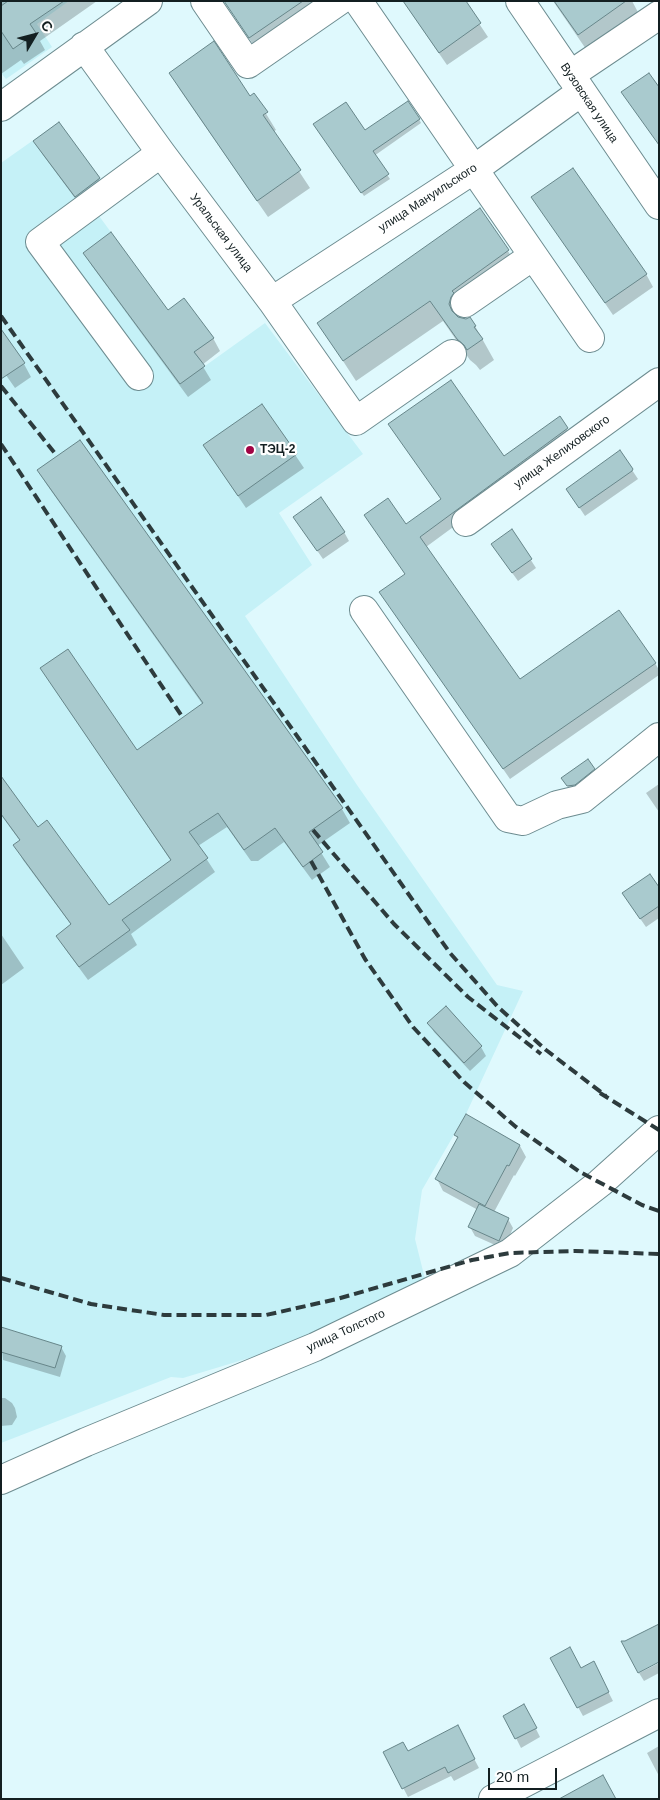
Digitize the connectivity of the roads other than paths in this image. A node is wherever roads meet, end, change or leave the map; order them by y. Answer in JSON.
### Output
{"nodes":[{"id":1,"x":148,"y":1,"type":"edge"},
{"id":2,"x":205,"y":1,"type":"edge"},
{"id":3,"x":339,"y":1,"type":"edge"},
{"id":4,"x":358,"y":1,"type":"edge"},
{"id":5,"x":520,"y":1,"type":"edge"},
{"id":6,"x":659,"y":15,"type":"edge"},
{"id":7,"x":84,"y":46,"type":"junction"},
{"id":8,"x":576,"y":84,"type":"junction"},
{"id":9,"x":1,"y":106,"type":"edge"},
{"id":10,"x":161,"y":153,"type":"junction"},
{"id":11,"x":473,"y":170,"type":"junction"},
{"id":12,"x":659,"y":205,"type":"edge"},
{"id":13,"x":533,"y":256,"type":"junction"},
{"id":14,"x":272,"y":300,"type":"junction"},
{"id":15,"x":465,"y":303,"type":"dead end"},
{"id":16,"x":590,"y":338,"type":"dead end"},
{"id":17,"x":452,"y":354,"type":"dead end"},
{"id":18,"x":138,"y":376,"type":"dead end"},
{"id":19,"x":659,"y":382,"type":"edge"},
{"id":20,"x":466,"y":522,"type":"dead end"},
{"id":21,"x":364,"y":610,"type":"dead end"},
{"id":22,"x":659,"y":737,"type":"edge"},
{"id":23,"x":659,"y":1130,"type":"edge"},
{"id":24,"x":1,"y":1480,"type":"edge"},
{"id":25,"x":659,"y":1713,"type":"edge"},
{"id":26,"x":493,"y":1799,"type":"edge"}],
"edges":[{"from":1,"to":7,"type":"street"},
{"from":2,"to":3,"type":"street"},
{"from":4,"to":11,"type":"street"},
{"from":5,"to":8,"type":"street","name":"Вузовская улица"},
{"from":6,"to":8,"type":"street","name":"улица Мануильского"},
{"from":7,"to":9,"type":"street"},
{"from":7,"to":10,"type":"street","name":"Уральская улица"},
{"from":8,"to":11,"type":"street","name":"улица Мануильского"},
{"from":8,"to":12,"type":"street","name":"Вузовская улица"},
{"from":10,"to":14,"type":"street","name":"Уральская улица"},
{"from":10,"to":18,"type":"street"},
{"from":11,"to":13,"type":"street"},
{"from":11,"to":14,"type":"street","name":"улица Мануильского"},
{"from":13,"to":15,"type":"street"},
{"from":13,"to":16,"type":"street"},
{"from":14,"to":17,"type":"street","name":"Уральская улица"},
{"from":19,"to":20,"type":"street","name":"улица Желиховского"},
{"from":21,"to":22,"type":"street"},
{"from":23,"to":24,"type":"street","name":"улица Толстого"},
{"from":25,"to":26,"type":"street"}]}
